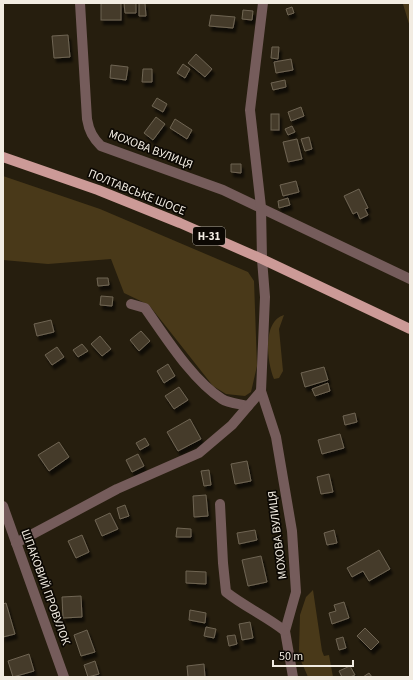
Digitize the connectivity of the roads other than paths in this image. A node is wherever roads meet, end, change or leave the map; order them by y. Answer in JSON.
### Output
{"nodes":[{"id":1,"x":80,"y":3,"type":"edge"},
{"id":2,"x":263,"y":3,"type":"edge"},
{"id":3,"x":3,"y":157,"type":"edge"},
{"id":4,"x":261,"y":207,"type":"junction"},
{"id":5,"x":262,"y":259,"type":"junction"},
{"id":6,"x":410,"y":279,"type":"edge"},
{"id":7,"x":131,"y":304,"type":"dead end"},
{"id":8,"x":405,"y":325,"type":"edge"},
{"id":9,"x":410,"y":329,"type":"edge"},
{"id":10,"x":261,"y":391,"type":"junction"},
{"id":11,"x":248,"y":406,"type":"junction"},
{"id":12,"x":220,"y":504,"type":"dead end"},
{"id":13,"x":3,"y":506,"type":"edge"},
{"id":14,"x":16,"y":543,"type":"junction"},
{"id":15,"x":285,"y":631,"type":"junction"},
{"id":16,"x":64,"y":677,"type":"edge"},
{"id":17,"x":292,"y":677,"type":"edge"}],
"edges":[{"from":1,"to":4,"type":"street","name":"МОХОВА ВУЛИЦЯ"},
{"from":2,"to":4,"type":"street","name":"МОХОВА ВУЛИЦЯ"},
{"from":3,"to":5,"type":"main road","name":"ПОЛТАВСЬКЕ ШОСЕ","number":"Н-31"},
{"from":4,"to":5,"type":"street","name":"МОХОВА ВУЛИЦЯ"},
{"from":4,"to":6,"type":"street"},
{"from":5,"to":8,"type":"main road","name":"ПОЛТАВСЬКЕ ШОСЕ","number":"Н-31"},
{"from":5,"to":10,"type":"street","name":"МОХОВА ВУЛИЦЯ"},
{"from":7,"to":11,"type":"street"},
{"from":8,"to":9,"type":"main road","name":"ПОЛТАВСЬКЕ ШОСЕ","number":"Н-31"},
{"from":10,"to":11,"type":"street"},
{"from":10,"to":15,"type":"street","name":"МОХОВА ВУЛИЦЯ"},
{"from":11,"to":14,"type":"street"},
{"from":12,"to":15,"type":"street"},
{"from":13,"to":14,"type":"street","name":"ШПАКОВИЙ ПРОВУЛОК"},
{"from":14,"to":16,"type":"street","name":"ШПАКОВИЙ ПРОВУЛОК"},
{"from":15,"to":17,"type":"street","name":"МОХОВА ВУЛИЦЯ"}]}
